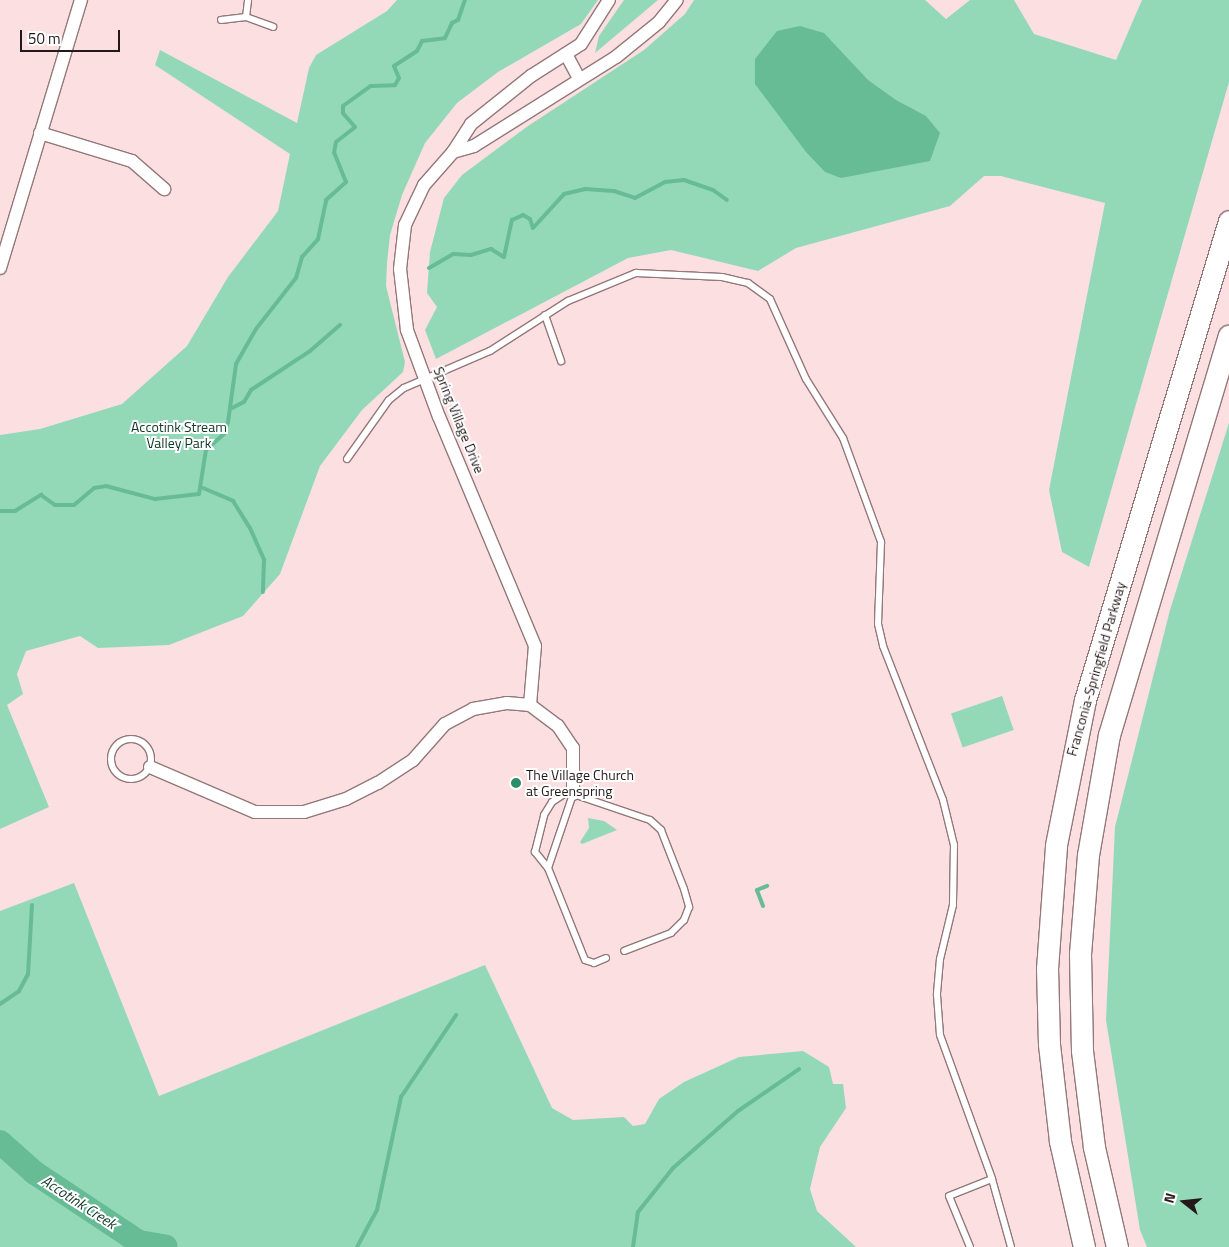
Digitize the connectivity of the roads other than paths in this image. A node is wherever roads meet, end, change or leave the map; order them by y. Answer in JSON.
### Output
{"nodes":[{"id":1,"x":81,"y":0,"type":"edge"},
{"id":2,"x":248,"y":0,"type":"edge"},
{"id":3,"x":609,"y":0,"type":"edge"},
{"id":4,"x":677,"y":0,"type":"edge"},
{"id":5,"x":246,"y":17,"type":"junction"},
{"id":6,"x":221,"y":20,"type":"dead end"},
{"id":7,"x":272,"y":27,"type":"dead end"},
{"id":8,"x":566,"y":54,"type":"junction"},
{"id":9,"x":579,"y":78,"type":"junction"},
{"id":10,"x":40,"y":133,"type":"junction"},
{"id":11,"x":453,"y":152,"type":"junction"},
{"id":12,"x":164,"y":189,"type":"dead end"},
{"id":13,"x":1229,"y":221,"type":"edge"},
{"id":14,"x":0,"y":268,"type":"edge"},
{"id":15,"x":546,"y":315,"type":"junction"},
{"id":16,"x":1229,"y":336,"type":"edge"},
{"id":17,"x":560,"y":361,"type":"dead end"},
{"id":18,"x":425,"y":378,"type":"junction"},
{"id":19,"x":347,"y":460,"type":"dead end"},
{"id":20,"x":530,"y":705,"type":"junction"},
{"id":21,"x":150,"y":767,"type":"junction"},
{"id":22,"x":572,"y":794,"type":"junction"},
{"id":23,"x":548,"y":868,"type":"junction"},
{"id":24,"x":624,"y":951,"type":"dead end"},
{"id":25,"x":606,"y":958,"type":"dead end"},
{"id":26,"x":992,"y":1179,"type":"junction"},
{"id":27,"x":970,"y":1247,"type":"edge"},
{"id":28,"x":1011,"y":1247,"type":"edge"},
{"id":29,"x":1084,"y":1247,"type":"edge"},
{"id":30,"x":1118,"y":1247,"type":"edge"}],
"edges":[{"from":1,"to":10,"type":"street"},
{"from":2,"to":5,"type":"lane"},
{"from":3,"to":8,"type":"street","name":"Spring Village Drive"},
{"from":4,"to":9,"type":"street"},
{"from":5,"to":6,"type":"lane"},
{"from":5,"to":7,"type":"lane"},
{"from":8,"to":9,"type":"street"},
{"from":8,"to":11,"type":"street","name":"Spring Village Drive"},
{"from":9,"to":11,"type":"street"},
{"from":10,"to":12,"type":"street"},
{"from":10,"to":14,"type":"street"},
{"from":11,"to":18,"type":"street","name":"Spring Village Drive"},
{"from":13,"to":29,"type":"main road","name":"Franconia-Springfield Parkway"},
{"from":15,"to":17,"type":"lane"},
{"from":15,"to":18,"type":"lane"},
{"from":15,"to":26,"type":"lane"},
{"from":16,"to":30,"type":"main road"},
{"from":18,"to":19,"type":"lane"},
{"from":18,"to":20,"type":"street","name":"Spring Village Drive"},
{"from":20,"to":21,"type":"street"},
{"from":20,"to":22,"type":"street"},
{"from":21,"to":21,"type":"lane"},
{"from":22,"to":23,"type":"lane"},
{"from":22,"to":23,"type":"lane"},
{"from":22,"to":24,"type":"lane"},
{"from":23,"to":25,"type":"lane"},
{"from":26,"to":27,"type":"lane"},
{"from":26,"to":28,"type":"lane"}]}
